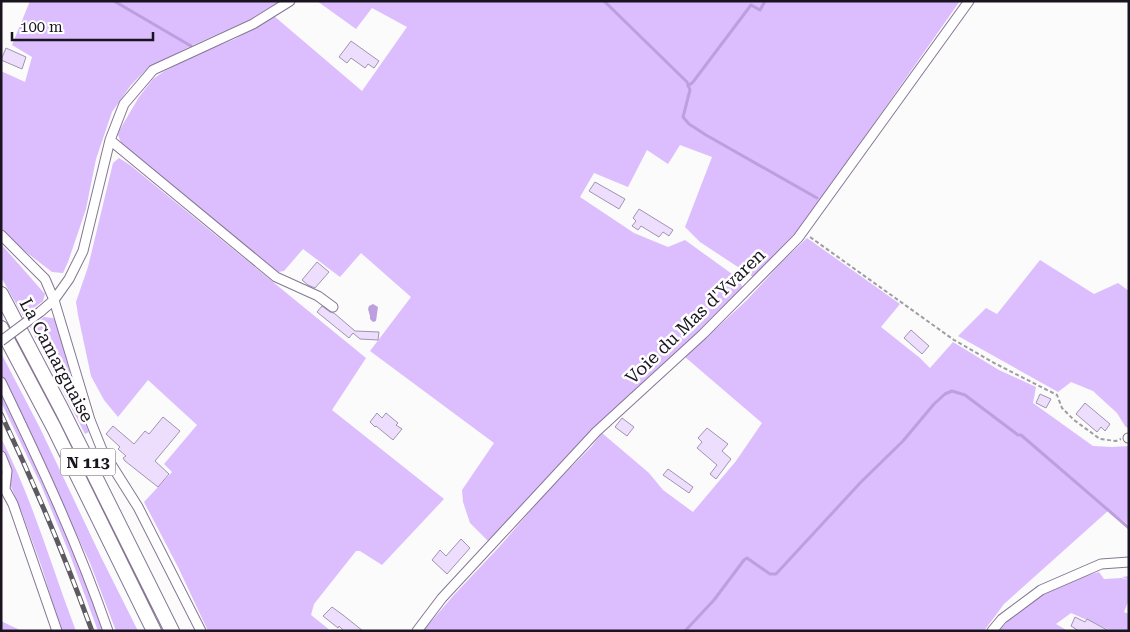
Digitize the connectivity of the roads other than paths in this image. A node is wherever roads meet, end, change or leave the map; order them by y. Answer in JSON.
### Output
{"nodes":[{"id":1,"x":290,"y":1,"type":"edge"},
{"id":2,"x":969,"y":1,"type":"edge"},
{"id":3,"x":110,"y":140,"type":"junction"},
{"id":4,"x":1,"y":235,"type":"edge"},
{"id":5,"x":1,"y":294,"type":"edge"},
{"id":6,"x":54,"y":300,"type":"junction"},
{"id":7,"x":333,"y":306,"type":"dead end"},
{"id":8,"x":1,"y":328,"type":"edge"},
{"id":9,"x":1,"y":341,"type":"edge"},
{"id":10,"x":1,"y":382,"type":"edge"},
{"id":11,"x":1,"y":456,"type":"edge"},
{"id":12,"x":3,"y":485,"type":"edge"},
{"id":13,"x":1129,"y":562,"type":"edge"},
{"id":14,"x":57,"y":631,"type":"edge"},
{"id":15,"x":108,"y":631,"type":"edge"},
{"id":16,"x":154,"y":631,"type":"edge"},
{"id":17,"x":172,"y":631,"type":"edge"},
{"id":18,"x":201,"y":631,"type":"edge"},
{"id":19,"x":417,"y":631,"type":"edge"},
{"id":20,"x":992,"y":631,"type":"edge"}],
"edges":[{"from":1,"to":3,"type":"street"},
{"from":2,"to":19,"type":"street","name":"Voie du Mas d'Yvaren"},
{"from":3,"to":6,"type":"street"},
{"from":3,"to":7,"type":"street"},
{"from":4,"to":6,"type":"street"},
{"from":5,"to":17,"type":"highway","name":"La Camarguaise","number":"N 113"},
{"from":6,"to":9,"type":"street","bridge":true},
{"from":6,"to":18,"type":"street"},
{"from":8,"to":16,"type":"highway","name":"La Camarguaise","number":"N 113"},
{"from":10,"to":15,"type":"street"},
{"from":11,"to":12,"type":"street"},
{"from":12,"to":14,"type":"street"},
{"from":13,"to":20,"type":"street"}]}
